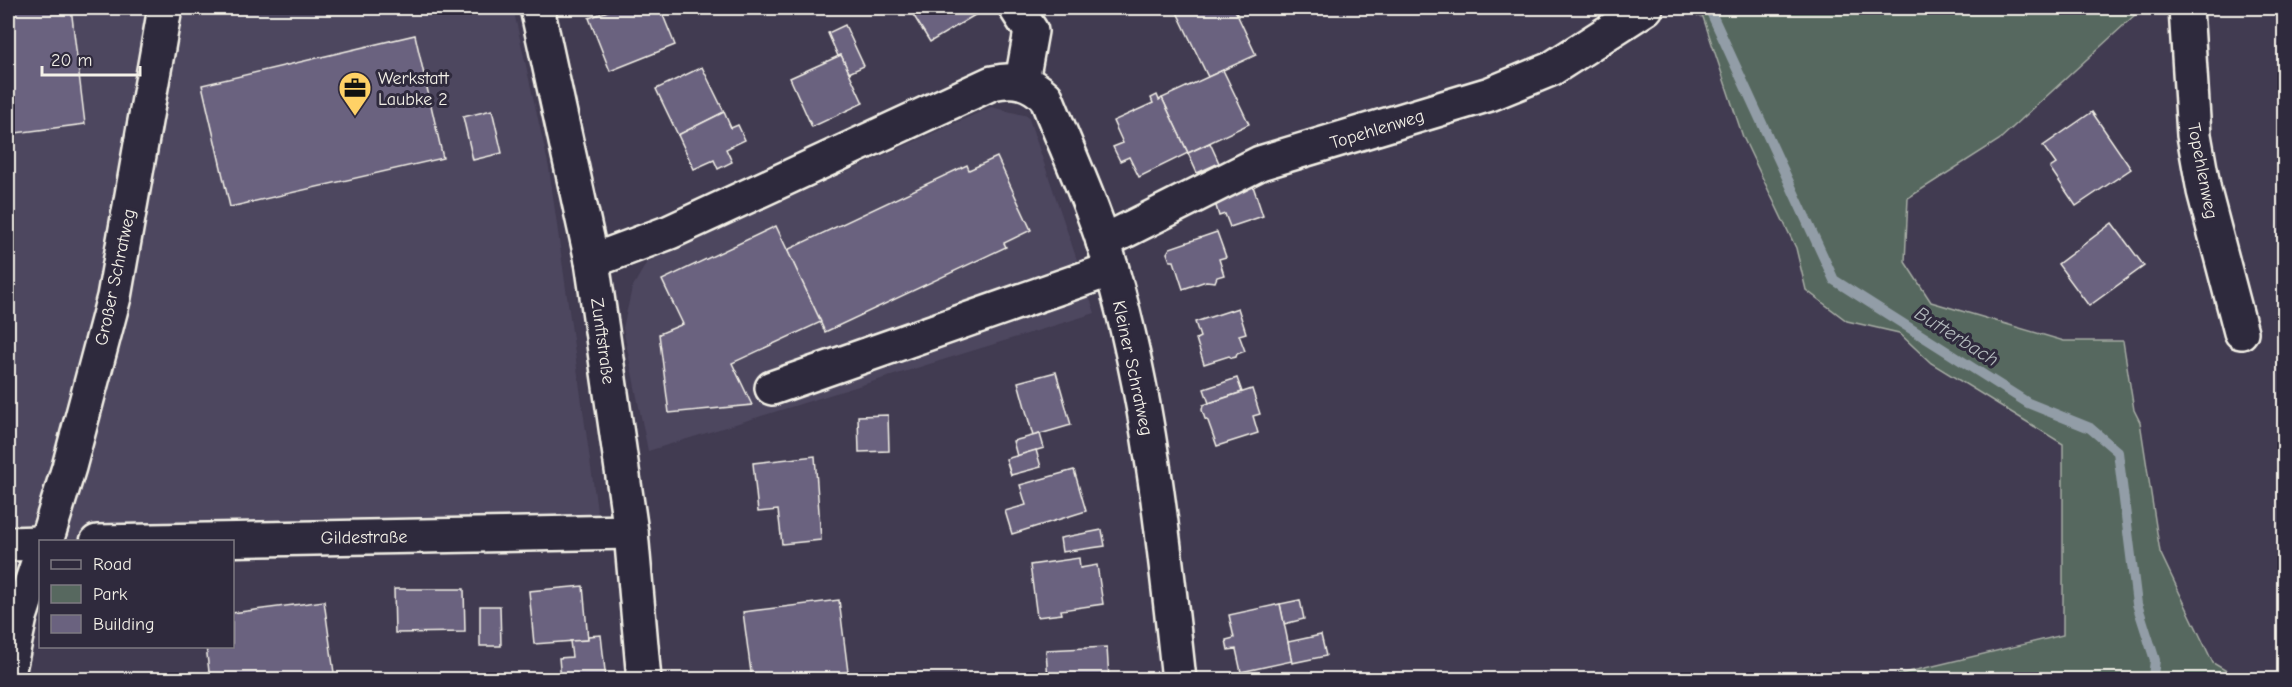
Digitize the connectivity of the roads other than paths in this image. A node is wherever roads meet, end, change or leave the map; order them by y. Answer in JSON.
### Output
{"nodes":[{"id":1,"x":165,"y":8,"type":"edge"},
{"id":2,"x":537,"y":8,"type":"edge"},
{"id":3,"x":1016,"y":8,"type":"edge"},
{"id":4,"x":1646,"y":8,"type":"edge"},
{"id":5,"x":2186,"y":8,"type":"edge"},
{"id":6,"x":1022,"y":81,"type":"junction"},
{"id":7,"x":1108,"y":255,"type":"junction"},
{"id":8,"x":592,"y":261,"type":"junction"},
{"id":9,"x":2241,"y":332,"type":"dead end"},
{"id":10,"x":772,"y":388,"type":"dead end"},
{"id":11,"x":631,"y":532,"type":"junction"},
{"id":12,"x":47,"y":540,"type":"edge"},
{"id":13,"x":204,"y":540,"type":"edge"},
{"id":14,"x":39,"y":543,"type":"edge"},
{"id":15,"x":8,"y":544,"type":"edge"},
{"id":16,"x":39,"y":560,"type":"edge"},
{"id":17,"x":8,"y":674,"type":"edge"},
{"id":18,"x":644,"y":680,"type":"edge"},
{"id":19,"x":1179,"y":680,"type":"edge"}],
"edges":[{"from":1,"to":12,"type":"street","name":"Großer Schratweg"},
{"from":2,"to":8,"type":"street","name":"Zunftstraße"},
{"from":3,"to":6,"type":"street"},
{"from":4,"to":7,"type":"street","name":"Topehlenweg"},
{"from":5,"to":9,"type":"street","name":"Topehlenweg"},
{"from":6,"to":7,"type":"street","name":"Kleiner Schratweg"},
{"from":6,"to":8,"type":"street"},
{"from":7,"to":10,"type":"street","name":"Topehlenweg"},
{"from":7,"to":19,"type":"street","name":"Kleiner Schratweg"},
{"from":8,"to":11,"type":"street","name":"Zunftstraße"},
{"from":11,"to":13,"type":"street","name":"Gildestraße"},
{"from":11,"to":18,"type":"street","name":"Zunftstraße"},
{"from":14,"to":15,"type":"street"},
{"from":16,"to":17,"type":"street"}]}
